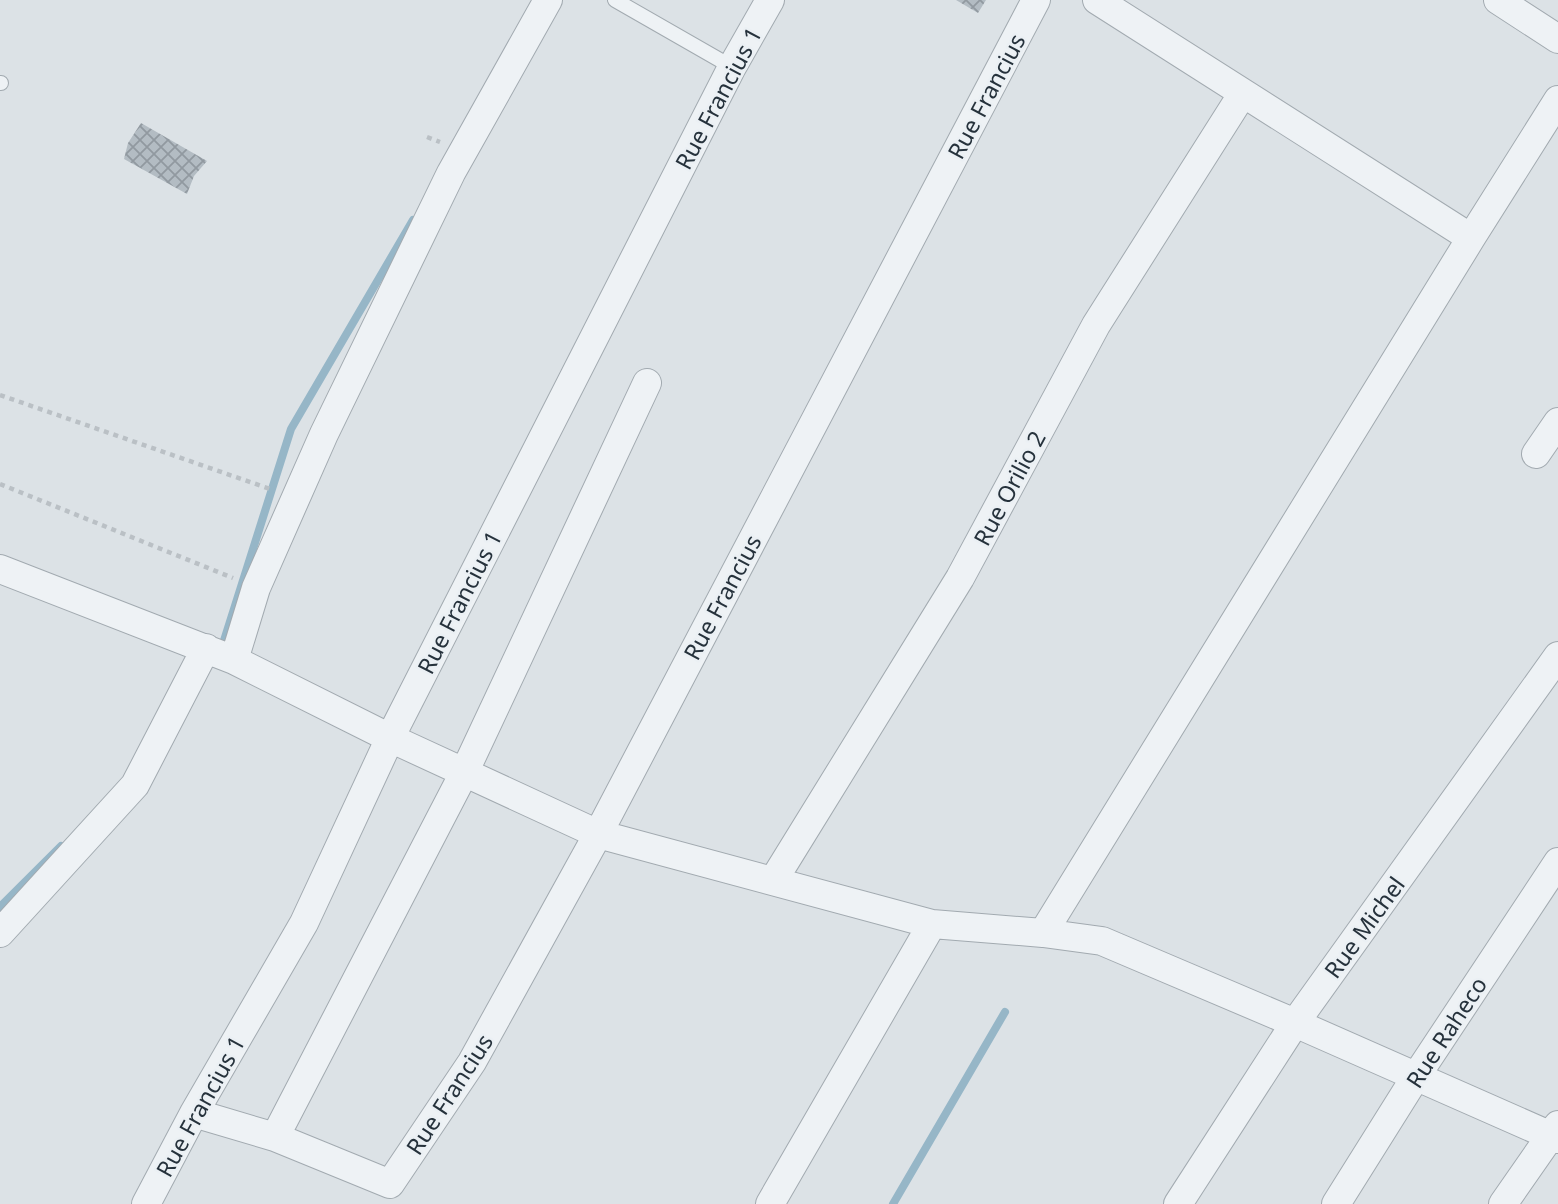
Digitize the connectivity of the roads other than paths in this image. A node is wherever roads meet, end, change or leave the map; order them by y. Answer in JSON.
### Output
{"nodes":[{"id":1,"x":548,"y":0,"type":"edge"},
{"id":2,"x":615,"y":0,"type":"edge"},
{"id":3,"x":770,"y":0,"type":"edge"},
{"id":4,"x":1036,"y":0,"type":"edge"},
{"id":5,"x":1097,"y":0,"type":"edge"},
{"id":6,"x":1498,"y":0,"type":"edge"},
{"id":7,"x":1558,"y":39,"type":"edge"},
{"id":8,"x":732,"y":67,"type":"junction"},
{"id":9,"x":1243,"y":93,"type":"junction"},
{"id":10,"x":1558,"y":100,"type":"edge"},
{"id":11,"x":1471,"y":238,"type":"junction"},
{"id":12,"x":647,"y":383,"type":"dead end"},
{"id":13,"x":1558,"y":422,"type":"edge"},
{"id":14,"x":1536,"y":454,"type":"dead end"},
{"id":15,"x":0,"y":569,"type":"edge"},
{"id":16,"x":206,"y":648,"type":"junction"},
{"id":17,"x":1558,"y":656,"type":"edge"},
{"id":18,"x":234,"y":660,"type":"junction"},
{"id":19,"x":390,"y":738,"type":"junction"},
{"id":20,"x":464,"y":773,"type":"junction"},
{"id":21,"x":598,"y":834,"type":"junction"},
{"id":22,"x":1558,"y":862,"type":"edge"},
{"id":23,"x":773,"y":881,"type":"junction"},
{"id":24,"x":932,"y":924,"type":"junction"},
{"id":25,"x":0,"y":933,"type":"edge"},
{"id":26,"x":1043,"y":933,"type":"junction"},
{"id":27,"x":1295,"y":1023,"type":"junction"},
{"id":28,"x":1415,"y":1078,"type":"junction"},
{"id":29,"x":194,"y":1113,"type":"junction"},
{"id":30,"x":1556,"y":1133,"type":"edge"},
{"id":31,"x":275,"y":1138,"type":"junction"},
{"id":32,"x":146,"y":1204,"type":"edge"},
{"id":33,"x":769,"y":1204,"type":"edge"},
{"id":34,"x":1178,"y":1204,"type":"edge"},
{"id":35,"x":1336,"y":1204,"type":"edge"},
{"id":36,"x":1503,"y":1204,"type":"edge"}],
"edges":[{"from":1,"to":18,"type":"street"},
{"from":2,"to":8,"type":"lane"},
{"from":3,"to":8,"type":"street","name":"Rue Francius 1"},
{"from":4,"to":21,"type":"street","name":"Rue Francius"},
{"from":5,"to":9,"type":"street"},
{"from":6,"to":7,"type":"street"},
{"from":8,"to":19,"type":"street","name":"Rue Francius 1"},
{"from":9,"to":11,"type":"street"},
{"from":9,"to":23,"type":"street","name":"Rue Orilio 2"},
{"from":10,"to":11,"type":"street"},
{"from":11,"to":26,"type":"street"},
{"from":12,"to":20,"type":"street"},
{"from":13,"to":14,"type":"street"},
{"from":15,"to":16,"type":"street"},
{"from":16,"to":18,"type":"street"},
{"from":16,"to":25,"type":"street"},
{"from":17,"to":27,"type":"street","name":"Rue Michel"},
{"from":18,"to":19,"type":"street"},
{"from":19,"to":20,"type":"street"},
{"from":19,"to":29,"type":"street","name":"Rue Francius 1"},
{"from":20,"to":21,"type":"street"},
{"from":20,"to":31,"type":"street"},
{"from":21,"to":23,"type":"street"},
{"from":21,"to":31,"type":"street","name":"Rue Francius"},
{"from":22,"to":28,"type":"street","name":"Rue Raheco"},
{"from":23,"to":24,"type":"street"},
{"from":24,"to":26,"type":"street"},
{"from":24,"to":33,"type":"street"},
{"from":26,"to":27,"type":"street"},
{"from":27,"to":28,"type":"street"},
{"from":27,"to":34,"type":"street","name":"Rue Michel"},
{"from":28,"to":30,"type":"street"},
{"from":28,"to":35,"type":"street","name":"Rue Raheco"},
{"from":29,"to":31,"type":"street"},
{"from":29,"to":32,"type":"street","name":"Rue Francius 1"},
{"from":30,"to":36,"type":"street"}]}
